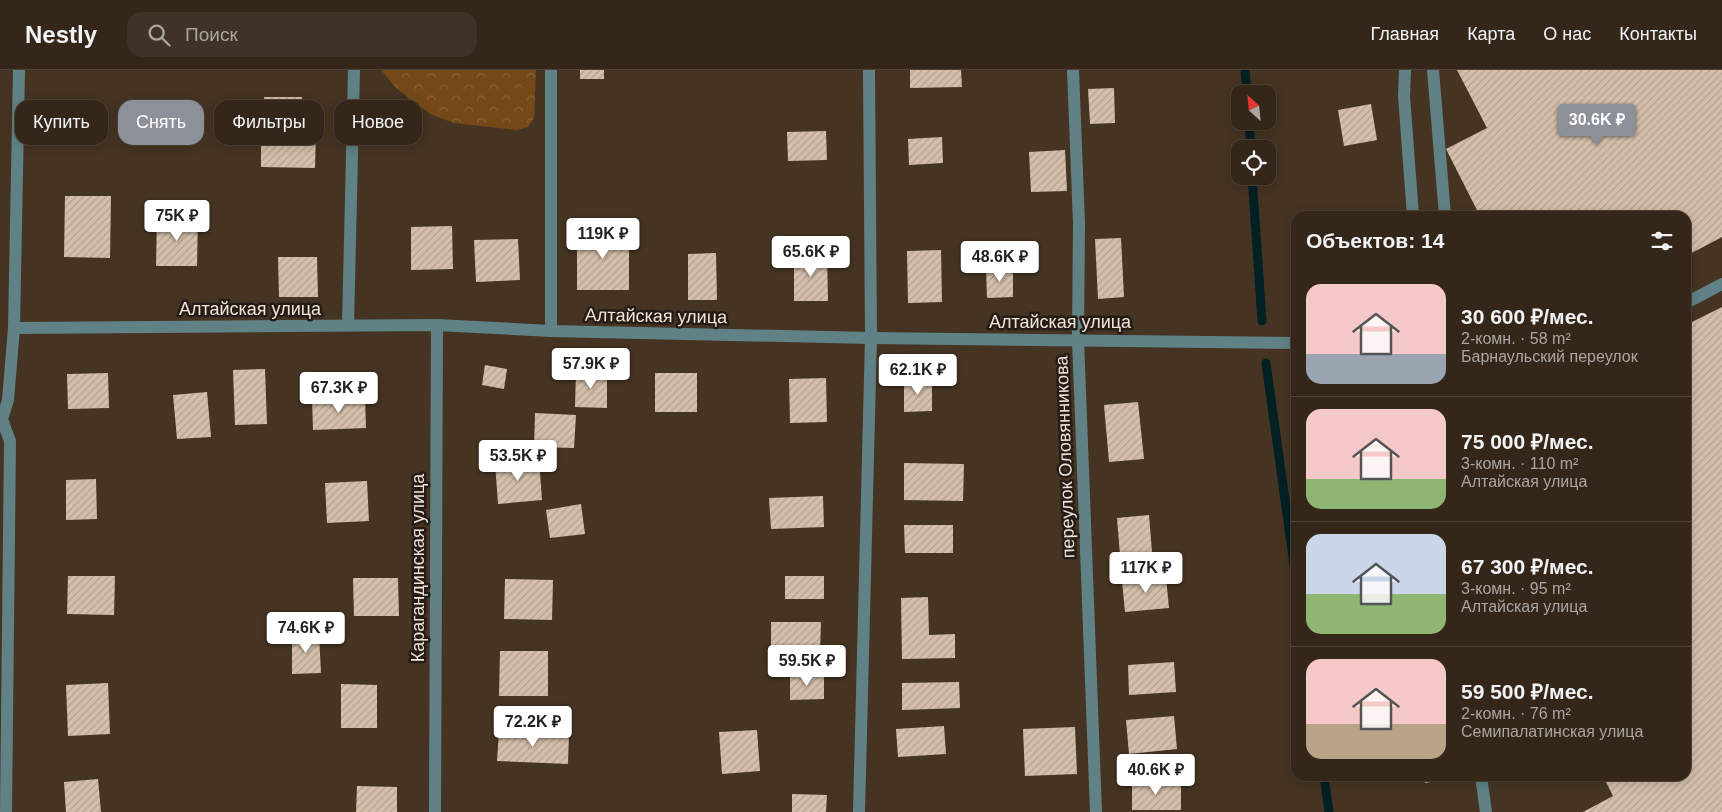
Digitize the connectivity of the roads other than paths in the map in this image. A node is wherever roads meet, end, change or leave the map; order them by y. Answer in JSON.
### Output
{"nodes":[{"id":1,"x":19,"y":70,"type":"edge"},
{"id":2,"x":354,"y":70,"type":"edge"},
{"id":3,"x":551,"y":70,"type":"edge"},
{"id":4,"x":869,"y":70,"type":"edge"},
{"id":5,"x":1073,"y":70,"type":"edge"},
{"id":6,"x":1405,"y":70,"type":"edge"},
{"id":7,"x":1433,"y":70,"type":"edge"},
{"id":8,"x":1413,"y":211,"type":"edge"},
{"id":9,"x":1445,"y":211,"type":"edge"},
{"id":10,"x":1722,"y":284,"type":"edge"},
{"id":11,"x":1691,"y":300,"type":"edge"},
{"id":12,"x":436,"y":325,"type":"junction"},
{"id":13,"x":348,"y":326,"type":"junction"},
{"id":14,"x":14,"y":328,"type":"junction"},
{"id":15,"x":551,"y":331,"type":"junction"},
{"id":16,"x":871,"y":338,"type":"junction"},
{"id":17,"x":1078,"y":339,"type":"junction"},
{"id":18,"x":1291,"y":343,"type":"edge"},
{"id":19,"x":1482,"y":781,"type":"edge"},
{"id":20,"x":6,"y":812,"type":"edge"},
{"id":21,"x":435,"y":812,"type":"edge"},
{"id":22,"x":859,"y":812,"type":"edge"},
{"id":23,"x":1096,"y":812,"type":"edge"},
{"id":24,"x":1486,"y":812,"type":"edge"}],
"edges":[{"from":1,"to":14,"type":"street"},
{"from":2,"to":13,"type":"street"},
{"from":3,"to":15,"type":"street"},
{"from":4,"to":16,"type":"street"},
{"from":5,"to":17,"type":"street","name":"переулок Оловянникова"},
{"from":6,"to":8,"type":"street"},
{"from":7,"to":9,"type":"street"},
{"from":10,"to":11,"type":"street"},
{"from":12,"to":13,"type":"street","name":"Алтайская улица"},
{"from":12,"to":15,"type":"street","name":"Алтайская улица"},
{"from":12,"to":21,"type":"street","name":"Карагандинская улица"},
{"from":13,"to":14,"type":"street","name":"Алтайская улица"},
{"from":14,"to":20,"type":"street"},
{"from":15,"to":16,"type":"street","name":"Алтайская улица"},
{"from":16,"to":17,"type":"street","name":"Алтайская улица"},
{"from":16,"to":22,"type":"street"},
{"from":17,"to":18,"type":"street","name":"Алтайская улица"},
{"from":17,"to":23,"type":"street","name":"переулок Оловянникова"},
{"from":19,"to":24,"type":"street"}]}
